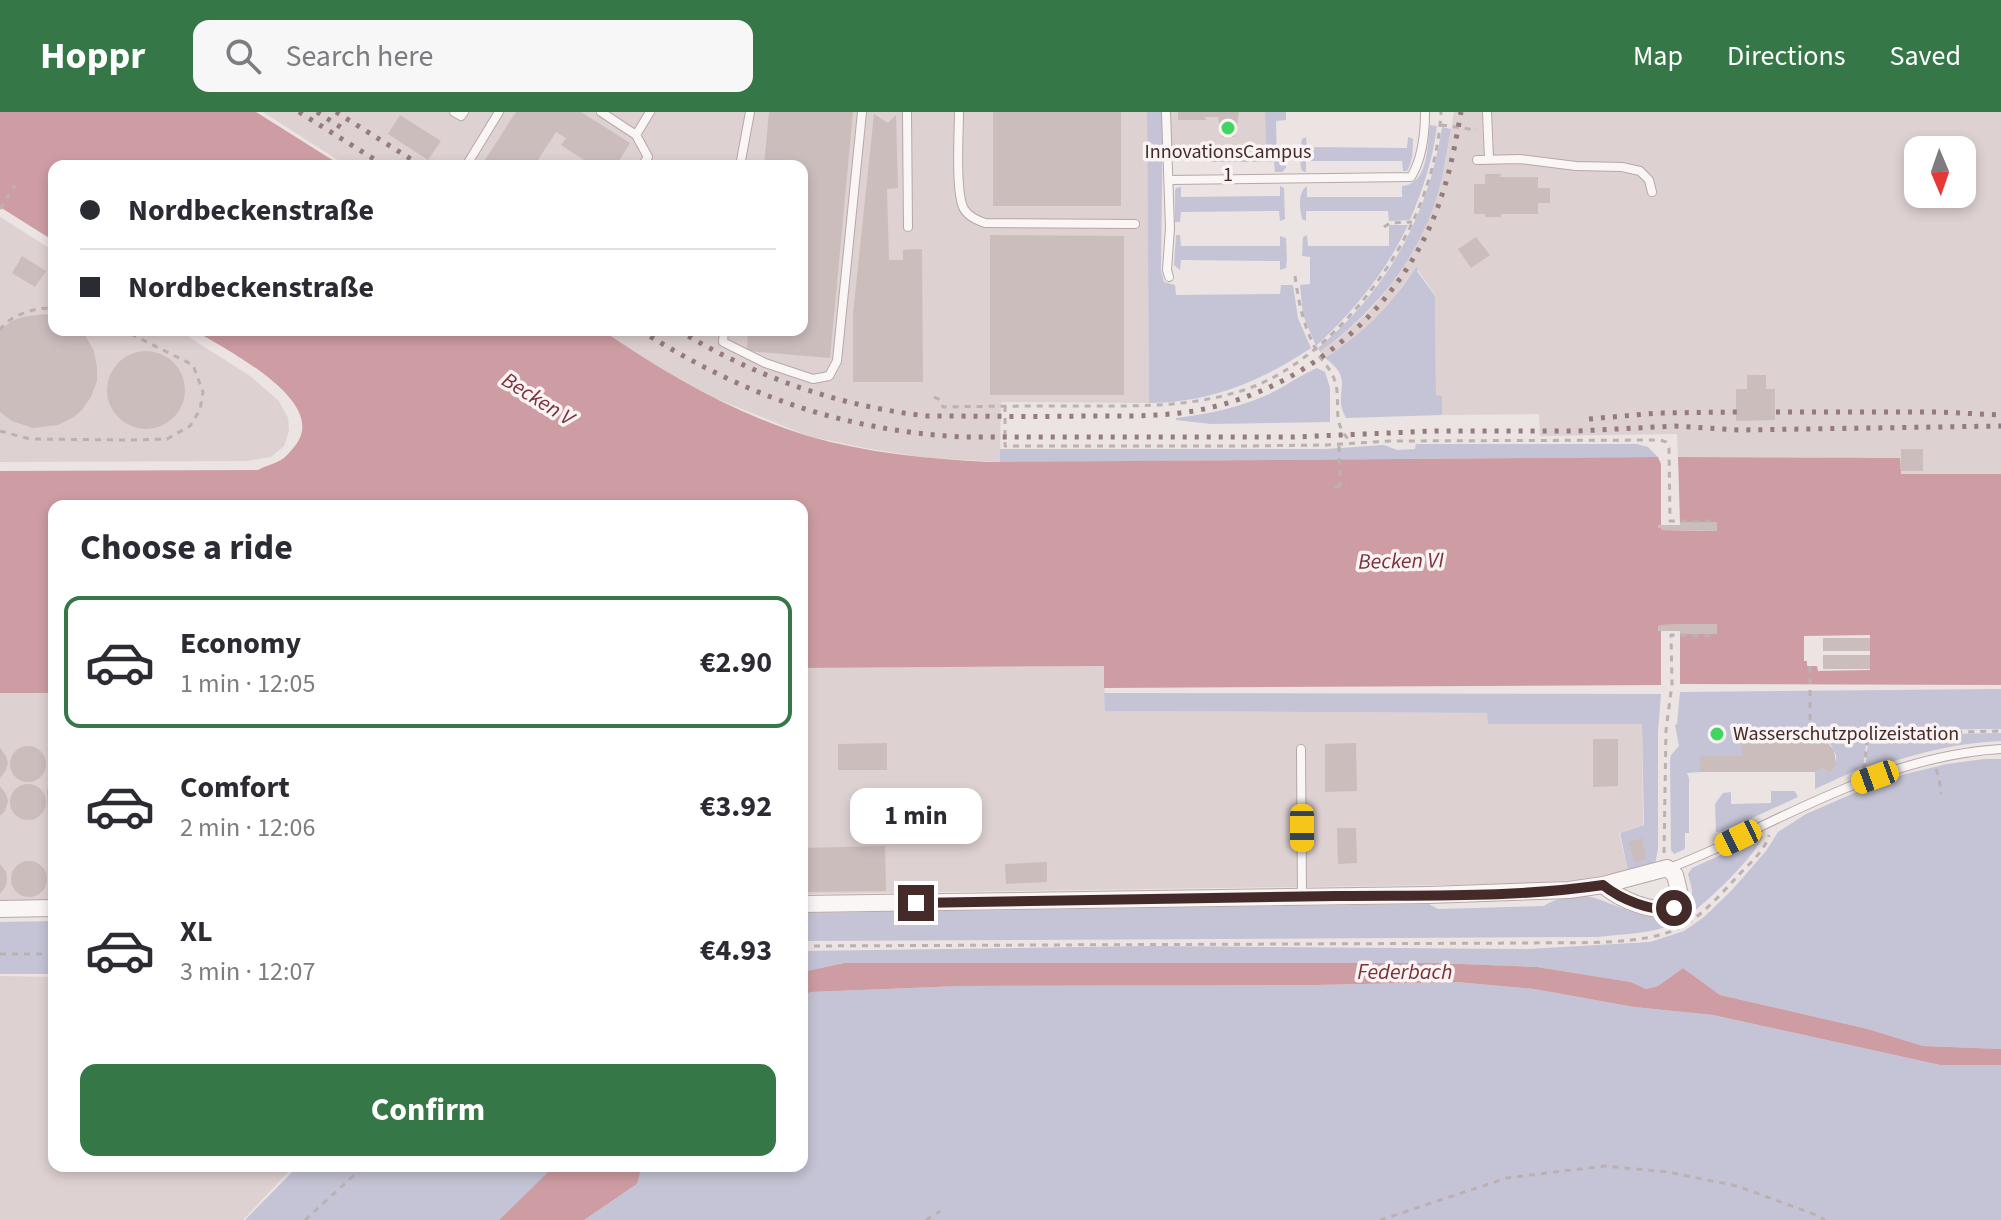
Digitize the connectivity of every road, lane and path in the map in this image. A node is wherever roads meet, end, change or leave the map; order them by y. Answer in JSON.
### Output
{"nodes":[{"id":1,"x":454,"y":112,"type":"edge"},
{"id":2,"x":464,"y":112,"type":"edge"},
{"id":3,"x":499,"y":112,"type":"edge"},
{"id":4,"x":601,"y":112,"type":"edge"},
{"id":5,"x":650,"y":112,"type":"edge"},
{"id":6,"x":750,"y":112,"type":"edge"},
{"id":7,"x":862,"y":112,"type":"edge"},
{"id":8,"x":907,"y":112,"type":"edge"},
{"id":9,"x":959,"y":112,"type":"edge"},
{"id":10,"x":1166,"y":112,"type":"edge"},
{"id":11,"x":1425,"y":112,"type":"edge"},
{"id":12,"x":1441,"y":112,"type":"edge"},
{"id":13,"x":1487,"y":112,"type":"edge"},
{"id":14,"x":1440,"y":125,"type":"junction"},
{"id":15,"x":1481,"y":131,"type":"dead end"},
{"id":16,"x":636,"y":135,"type":"junction"},
{"id":17,"x":1489,"y":159,"type":"junction"},
{"id":18,"x":470,"y":160,"type":"edge"},
{"id":19,"x":646,"y":160,"type":"edge"},
{"id":20,"x":741,"y":160,"type":"edge"},
{"id":21,"x":1477,"y":160,"type":"dead end"},
{"id":22,"x":1169,"y":180,"type":"junction"},
{"id":23,"x":15,"y":185,"type":"dead end"},
{"id":24,"x":1652,"y":192,"type":"dead end"},
{"id":25,"x":0,"y":209,"type":"edge"},
{"id":26,"x":1412,"y":222,"type":"junction"},
{"id":27,"x":1135,"y":224,"type":"dead end"},
{"id":28,"x":908,"y":227,"type":"dead end"},
{"id":29,"x":1384,"y":227,"type":"dead end"},
{"id":30,"x":1295,"y":276,"type":"dead end"},
{"id":31,"x":1169,"y":277,"type":"dead end"},
{"id":32,"x":48,"y":308,"type":"edge"},
{"id":33,"x":0,"y":330,"type":"edge"},
{"id":34,"x":135,"y":336,"type":"edge"},
{"id":35,"x":724,"y":336,"type":"edge"},
{"id":36,"x":1315,"y":348,"type":"junction"},
{"id":37,"x":934,"y":397,"type":"dead end"},
{"id":38,"x":1005,"y":406,"type":"junction"},
{"id":39,"x":0,"y":431,"type":"edge"},
{"id":40,"x":1354,"y":444,"type":"junction"},
{"id":41,"x":1339,"y":445,"type":"junction"},
{"id":42,"x":1347,"y":486,"type":"dead end"},
{"id":43,"x":1334,"y":487,"type":"dead end"},
{"id":44,"x":1340,"y":487,"type":"junction"},
{"id":45,"x":1714,"y":521,"type":"dead end"},
{"id":46,"x":1715,"y":636,"type":"dead end"},
{"id":47,"x":1810,"y":666,"type":"dead end"},
{"id":48,"x":2001,"y":731,"type":"edge"},
{"id":49,"x":1810,"y":738,"type":"dead end"},
{"id":50,"x":1301,"y":749,"type":"dead end"},
{"id":51,"x":2001,"y":749,"type":"edge"},
{"id":52,"x":1932,"y":758,"type":"junction"},
{"id":53,"x":1852,"y":785,"type":"junction"},
{"id":54,"x":1941,"y":794,"type":"dead end"},
{"id":55,"x":1766,"y":824,"type":"junction"},
{"id":56,"x":1667,"y":868,"type":"junction"},
{"id":57,"x":1603,"y":885,"type":"junction"},
{"id":58,"x":1302,"y":897,"type":"junction"},
{"id":59,"x":808,"y":904,"type":"edge"},
{"id":60,"x":48,"y":908,"type":"edge"},
{"id":61,"x":0,"y":909,"type":"edge"},
{"id":62,"x":808,"y":946,"type":"edge"},
{"id":63,"x":0,"y":954,"type":"edge"},
{"id":64,"x":48,"y":954,"type":"edge"},
{"id":65,"x":357,"y":1172,"type":"edge"},
{"id":66,"x":940,"y":1211,"type":"dead end"},
{"id":67,"x":305,"y":1220,"type":"edge"},
{"id":68,"x":926,"y":1220,"type":"edge"},
{"id":69,"x":1380,"y":1220,"type":"edge"},
{"id":70,"x":1825,"y":1220,"type":"edge"}],
"edges":[{"from":1,"to":2,"type":"lane"},
{"from":3,"to":18,"type":"lane"},
{"from":4,"to":16,"type":"lane"},
{"from":5,"to":16,"type":"lane"},
{"from":6,"to":20,"type":"lane"},
{"from":7,"to":35,"type":"lane"},
{"from":8,"to":28,"type":"lane"},
{"from":9,"to":27,"type":"lane"},
{"from":10,"to":22,"type":"lane"},
{"from":11,"to":22,"type":"lane"},
{"from":12,"to":14,"type":"path"},
{"from":13,"to":17,"type":"lane"},
{"from":14,"to":15,"type":"path"},
{"from":14,"to":26,"type":"path"},
{"from":16,"to":19,"type":"lane"},
{"from":17,"to":21,"type":"lane"},
{"from":17,"to":24,"type":"lane"},
{"from":22,"to":31,"type":"lane"},
{"from":23,"to":25,"type":"path"},
{"from":26,"to":29,"type":"path"},
{"from":26,"to":36,"type":"path"},
{"from":30,"to":36,"type":"path"},
{"from":32,"to":33,"type":"path"},
{"from":34,"to":39,"type":"path"},
{"from":36,"to":38,"type":"path"},
{"from":36,"to":40,"type":"path"},
{"from":37,"to":38,"type":"path"},
{"from":38,"to":41,"type":"path"},
{"from":40,"to":41,"type":"path"},
{"from":40,"to":45,"type":"path"},
{"from":41,"to":44,"type":"path"},
{"from":42,"to":44,"type":"path"},
{"from":43,"to":44,"type":"path"},
{"from":46,"to":56,"type":"path"},
{"from":47,"to":49,"type":"path"},
{"from":48,"to":53,"type":"path"},
{"from":50,"to":58,"type":"lane"},
{"from":51,"to":52,"type":"lane"},
{"from":52,"to":53,"type":"lane"},
{"from":52,"to":54,"type":"path"},
{"from":53,"to":55,"type":"lane"},
{"from":55,"to":56,"type":"lane"},
{"from":55,"to":62,"type":"path"},
{"from":56,"to":57,"type":"street"},
{"from":56,"to":57,"type":"street"},
{"from":57,"to":58,"type":"street"},
{"from":58,"to":59,"type":"street"},
{"from":60,"to":61,"type":"street"},
{"from":63,"to":64,"type":"path"},
{"from":65,"to":67,"type":"path"},
{"from":66,"to":68,"type":"path"},
{"from":69,"to":70,"type":"path"}]}
